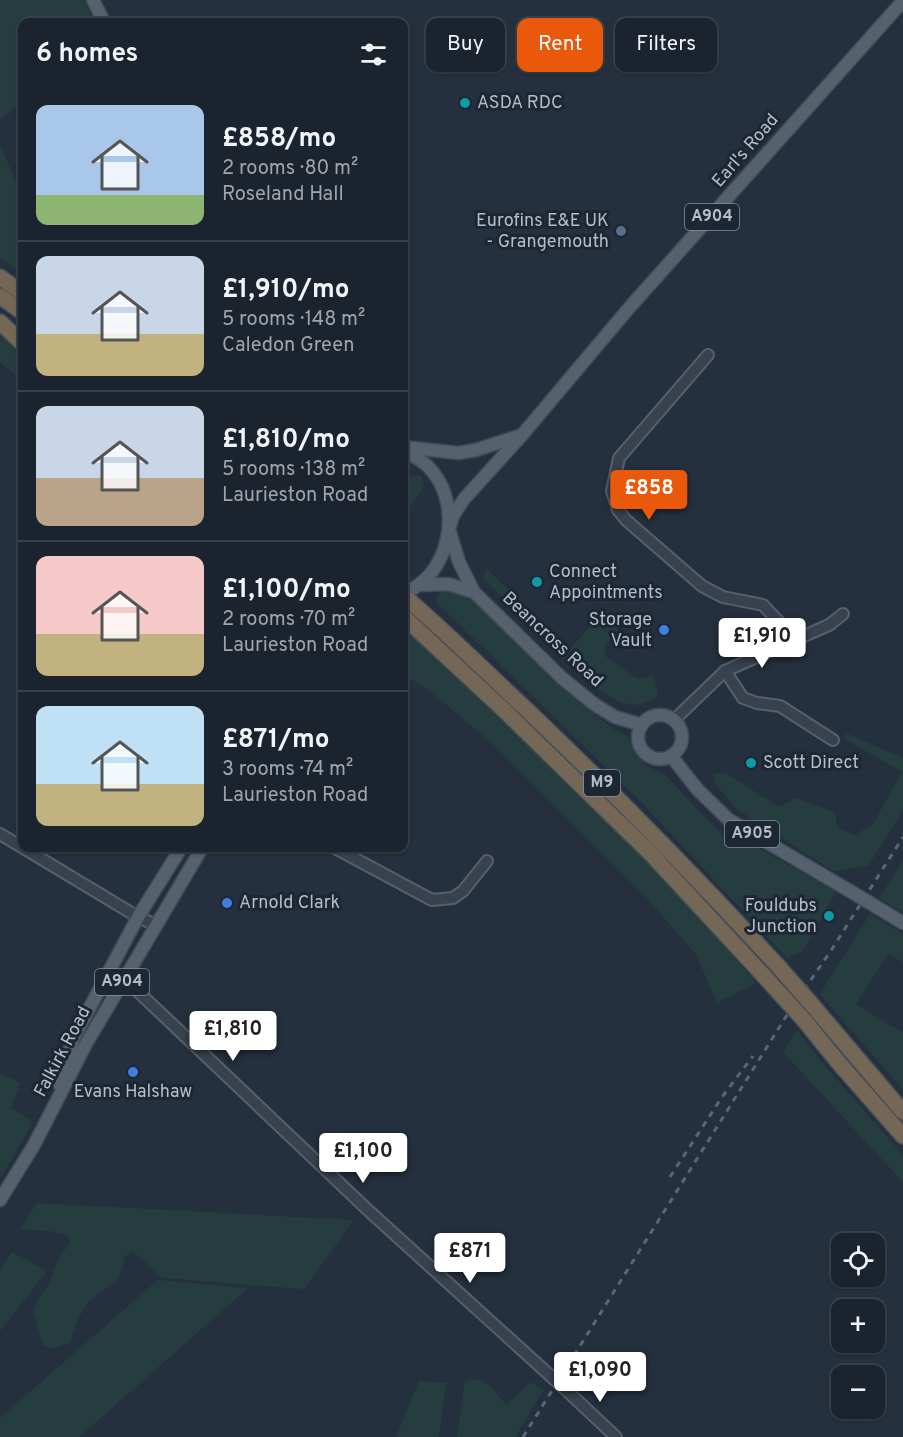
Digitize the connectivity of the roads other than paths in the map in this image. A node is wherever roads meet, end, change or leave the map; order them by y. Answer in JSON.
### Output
{"nodes":[{"id":1,"x":93,"y":0,"type":"edge"},
{"id":2,"x":903,"y":1,"type":"edge"},
{"id":3,"x":102,"y":18,"type":"edge"},
{"id":4,"x":0,"y":277,"type":"edge"},
{"id":5,"x":18,"y":290,"type":"edge"},
{"id":6,"x":0,"y":296,"type":"edge"},
{"id":7,"x":18,"y":309,"type":"edge"},
{"id":8,"x":0,"y":322,"type":"edge"},
{"id":9,"x":18,"y":339,"type":"edge"},
{"id":10,"x":708,"y":355,"type":"dead end"},
{"id":11,"x":522,"y":435,"type":"junction"},
{"id":12,"x":408,"y":447,"type":"edge"},
{"id":13,"x":408,"y":454,"type":"edge"},
{"id":14,"x":449,"y":527,"type":"junction"},
{"id":15,"x":419,"y":585,"type":"junction"},
{"id":16,"x":408,"y":592,"type":"edge"},
{"id":17,"x":474,"y":592,"type":"junction"},
{"id":18,"x":408,"y":599,"type":"edge"},
{"id":19,"x":843,"y":614,"type":"dead end"},
{"id":20,"x":409,"y":622,"type":"edge"},
{"id":21,"x":790,"y":642,"type":"junction"},
{"id":22,"x":725,"y":671,"type":"junction"},
{"id":23,"x":674,"y":720,"type":"junction"},
{"id":24,"x":642,"y":724,"type":"junction"},
{"id":25,"x":833,"y":740,"type":"dead end"},
{"id":26,"x":671,"y":756,"type":"junction"},
{"id":27,"x":0,"y":834,"type":"edge"},
{"id":28,"x":18,"y":845,"type":"edge"},
{"id":29,"x":30,"y":852,"type":"edge"},
{"id":30,"x":179,"y":852,"type":"edge"},
{"id":31,"x":200,"y":852,"type":"edge"},
{"id":32,"x":342,"y":852,"type":"edge"},
{"id":33,"x":488,"y":861,"type":"dead end"},
{"id":34,"x":138,"y":917,"type":"junction"},
{"id":35,"x":903,"y":923,"type":"edge"},
{"id":36,"x":156,"y":925,"type":"junction"},
{"id":37,"x":107,"y":974,"type":"junction"},
{"id":38,"x":123,"y":980,"type":"junction"},
{"id":39,"x":903,"y":1112,"type":"edge"},
{"id":40,"x":47,"y":1119,"type":"junction"},
{"id":41,"x":903,"y":1136,"type":"edge"},
{"id":42,"x":0,"y":1200,"type":"edge"},
{"id":43,"x":616,"y":1437,"type":"edge"}],
"edges":[{"from":1,"to":3,"type":"main road"},
{"from":2,"to":11,"type":"main road","name":"Earl's Road","number":"A904"},
{"from":4,"to":5,"type":"highway"},
{"from":6,"to":7,"type":"highway"},
{"from":8,"to":9,"type":"highway"},
{"from":10,"to":21,"type":"street"},
{"from":11,"to":12,"type":"main road","name":"Earl's Road"},
{"from":11,"to":14,"type":"main road","name":"Earl's Road"},
{"from":13,"to":14,"type":"main road","name":"Beancross Road"},
{"from":14,"to":15,"type":"main road","name":"Earl's Road"},
{"from":14,"to":17,"type":"main road","name":"Beancross Road"},
{"from":15,"to":16,"type":"main road","name":"Earl's Road"},
{"from":15,"to":17,"type":"main road","name":"Beancross Road"},
{"from":17,"to":24,"type":"main road","name":"Beancross Road"},
{"from":18,"to":39,"type":"highway","number":"M9","bridge":true},
{"from":19,"to":21,"type":"street"},
{"from":20,"to":41,"type":"highway","number":"M9","bridge":true},
{"from":21,"to":22,"type":"street"},
{"from":22,"to":23,"type":"street"},
{"from":22,"to":25,"type":"street"},
{"from":23,"to":24,"type":"main road"},
{"from":23,"to":26,"type":"main road"},
{"from":24,"to":26,"type":"main road"},
{"from":26,"to":35,"type":"main road","number":"A905","bridge":true},
{"from":27,"to":28,"type":"street"},
{"from":29,"to":34,"type":"street"},
{"from":30,"to":34,"type":"main road","name":"Falkirk Road","number":"A904"},
{"from":31,"to":36,"type":"main road","name":"Falkirk Road","number":"A904"},
{"from":32,"to":33,"type":"street"},
{"from":34,"to":36,"type":"street"},
{"from":34,"to":37,"type":"main road","name":"Falkirk Road","number":"A904"},
{"from":36,"to":38,"type":"main road","name":"Falkirk Road","number":"A904"},
{"from":37,"to":38,"type":"street"},
{"from":37,"to":40,"type":"main road","name":"Falkirk Road","number":"A904"},
{"from":38,"to":40,"type":"main road","name":"Falkirk Road","number":"A904"},
{"from":38,"to":43,"type":"street","bridge":true},
{"from":40,"to":42,"type":"main road","name":"Falkirk Road","number":"A904"}]}
